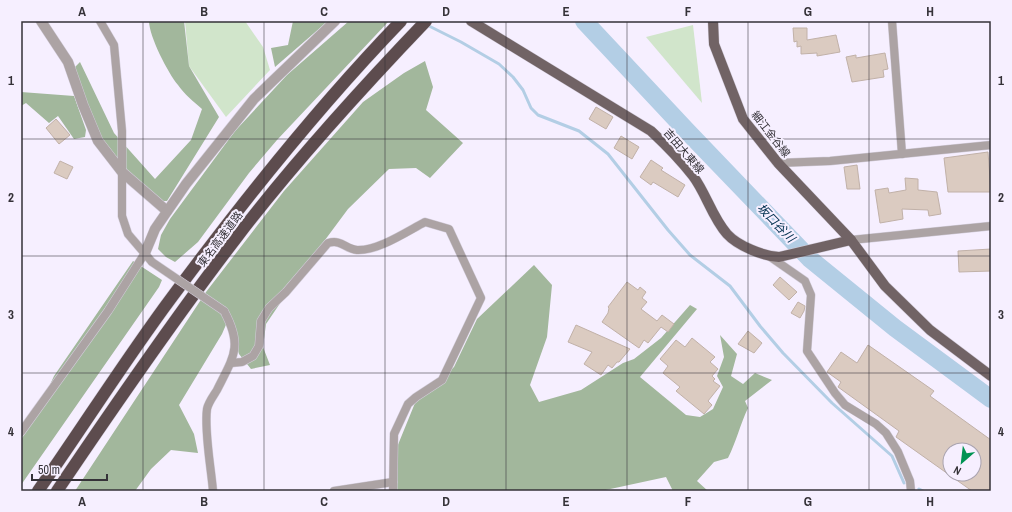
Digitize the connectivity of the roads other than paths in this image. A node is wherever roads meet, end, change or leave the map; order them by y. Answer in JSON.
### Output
{"nodes":[{"id":1,"x":41,"y":21,"type":"edge"},
{"id":2,"x":100,"y":21,"type":"edge"},
{"id":3,"x":335,"y":21,"type":"edge"},
{"id":4,"x":402,"y":21,"type":"edge"},
{"id":5,"x":426,"y":21,"type":"edge"},
{"id":6,"x":471,"y":21,"type":"edge"},
{"id":7,"x":713,"y":21,"type":"edge"},
{"id":8,"x":892,"y":21,"type":"edge"},
{"id":9,"x":991,"y":145,"type":"edge"},
{"id":10,"x":902,"y":154,"type":"junction"},
{"id":11,"x":778,"y":163,"type":"junction"},
{"id":12,"x":122,"y":172,"type":"junction"},
{"id":13,"x":167,"y":211,"type":"junction"},
{"id":14,"x":991,"y":226,"type":"edge"},
{"id":15,"x":851,"y":240,"type":"junction"},
{"id":16,"x":145,"y":253,"type":"junction"},
{"id":17,"x":774,"y":256,"type":"junction"},
{"id":18,"x":231,"y":362,"type":"junction"},
{"id":19,"x":991,"y":376,"type":"edge"},
{"id":20,"x":21,"y":432,"type":"edge"},
{"id":21,"x":393,"y":482,"type":"junction"},
{"id":22,"x":38,"y":491,"type":"edge"},
{"id":23,"x":57,"y":491,"type":"edge"},
{"id":24,"x":213,"y":491,"type":"edge"},
{"id":25,"x":334,"y":491,"type":"edge"},
{"id":26,"x":393,"y":491,"type":"edge"},
{"id":27,"x":911,"y":491,"type":"edge"}],
"edges":[{"from":1,"to":12,"type":"street"},
{"from":2,"to":12,"type":"street"},
{"from":3,"to":13,"type":"street"},
{"from":4,"to":22,"type":"highway","name":"東名高速道路"},
{"from":5,"to":23,"type":"highway","name":"東名高速道路"},
{"from":6,"to":17,"type":"main road","name":"吉田大東線"},
{"from":7,"to":11,"type":"main road","name":"細江金谷線"},
{"from":8,"to":10,"type":"street"},
{"from":9,"to":10,"type":"street"},
{"from":10,"to":11,"type":"street"},
{"from":11,"to":15,"type":"main road","name":"細江金谷線"},
{"from":12,"to":13,"type":"street"},
{"from":12,"to":16,"type":"street"},
{"from":13,"to":16,"type":"street"},
{"from":14,"to":15,"type":"street"},
{"from":15,"to":17,"type":"main road"},
{"from":15,"to":19,"type":"main road","name":"細江金谷線"},
{"from":16,"to":18,"type":"street","bridge":true},
{"from":16,"to":20,"type":"street"},
{"from":17,"to":27,"type":"street"},
{"from":18,"to":21,"type":"street"},
{"from":18,"to":24,"type":"street"},
{"from":21,"to":25,"type":"street"},
{"from":21,"to":26,"type":"street"}]}
